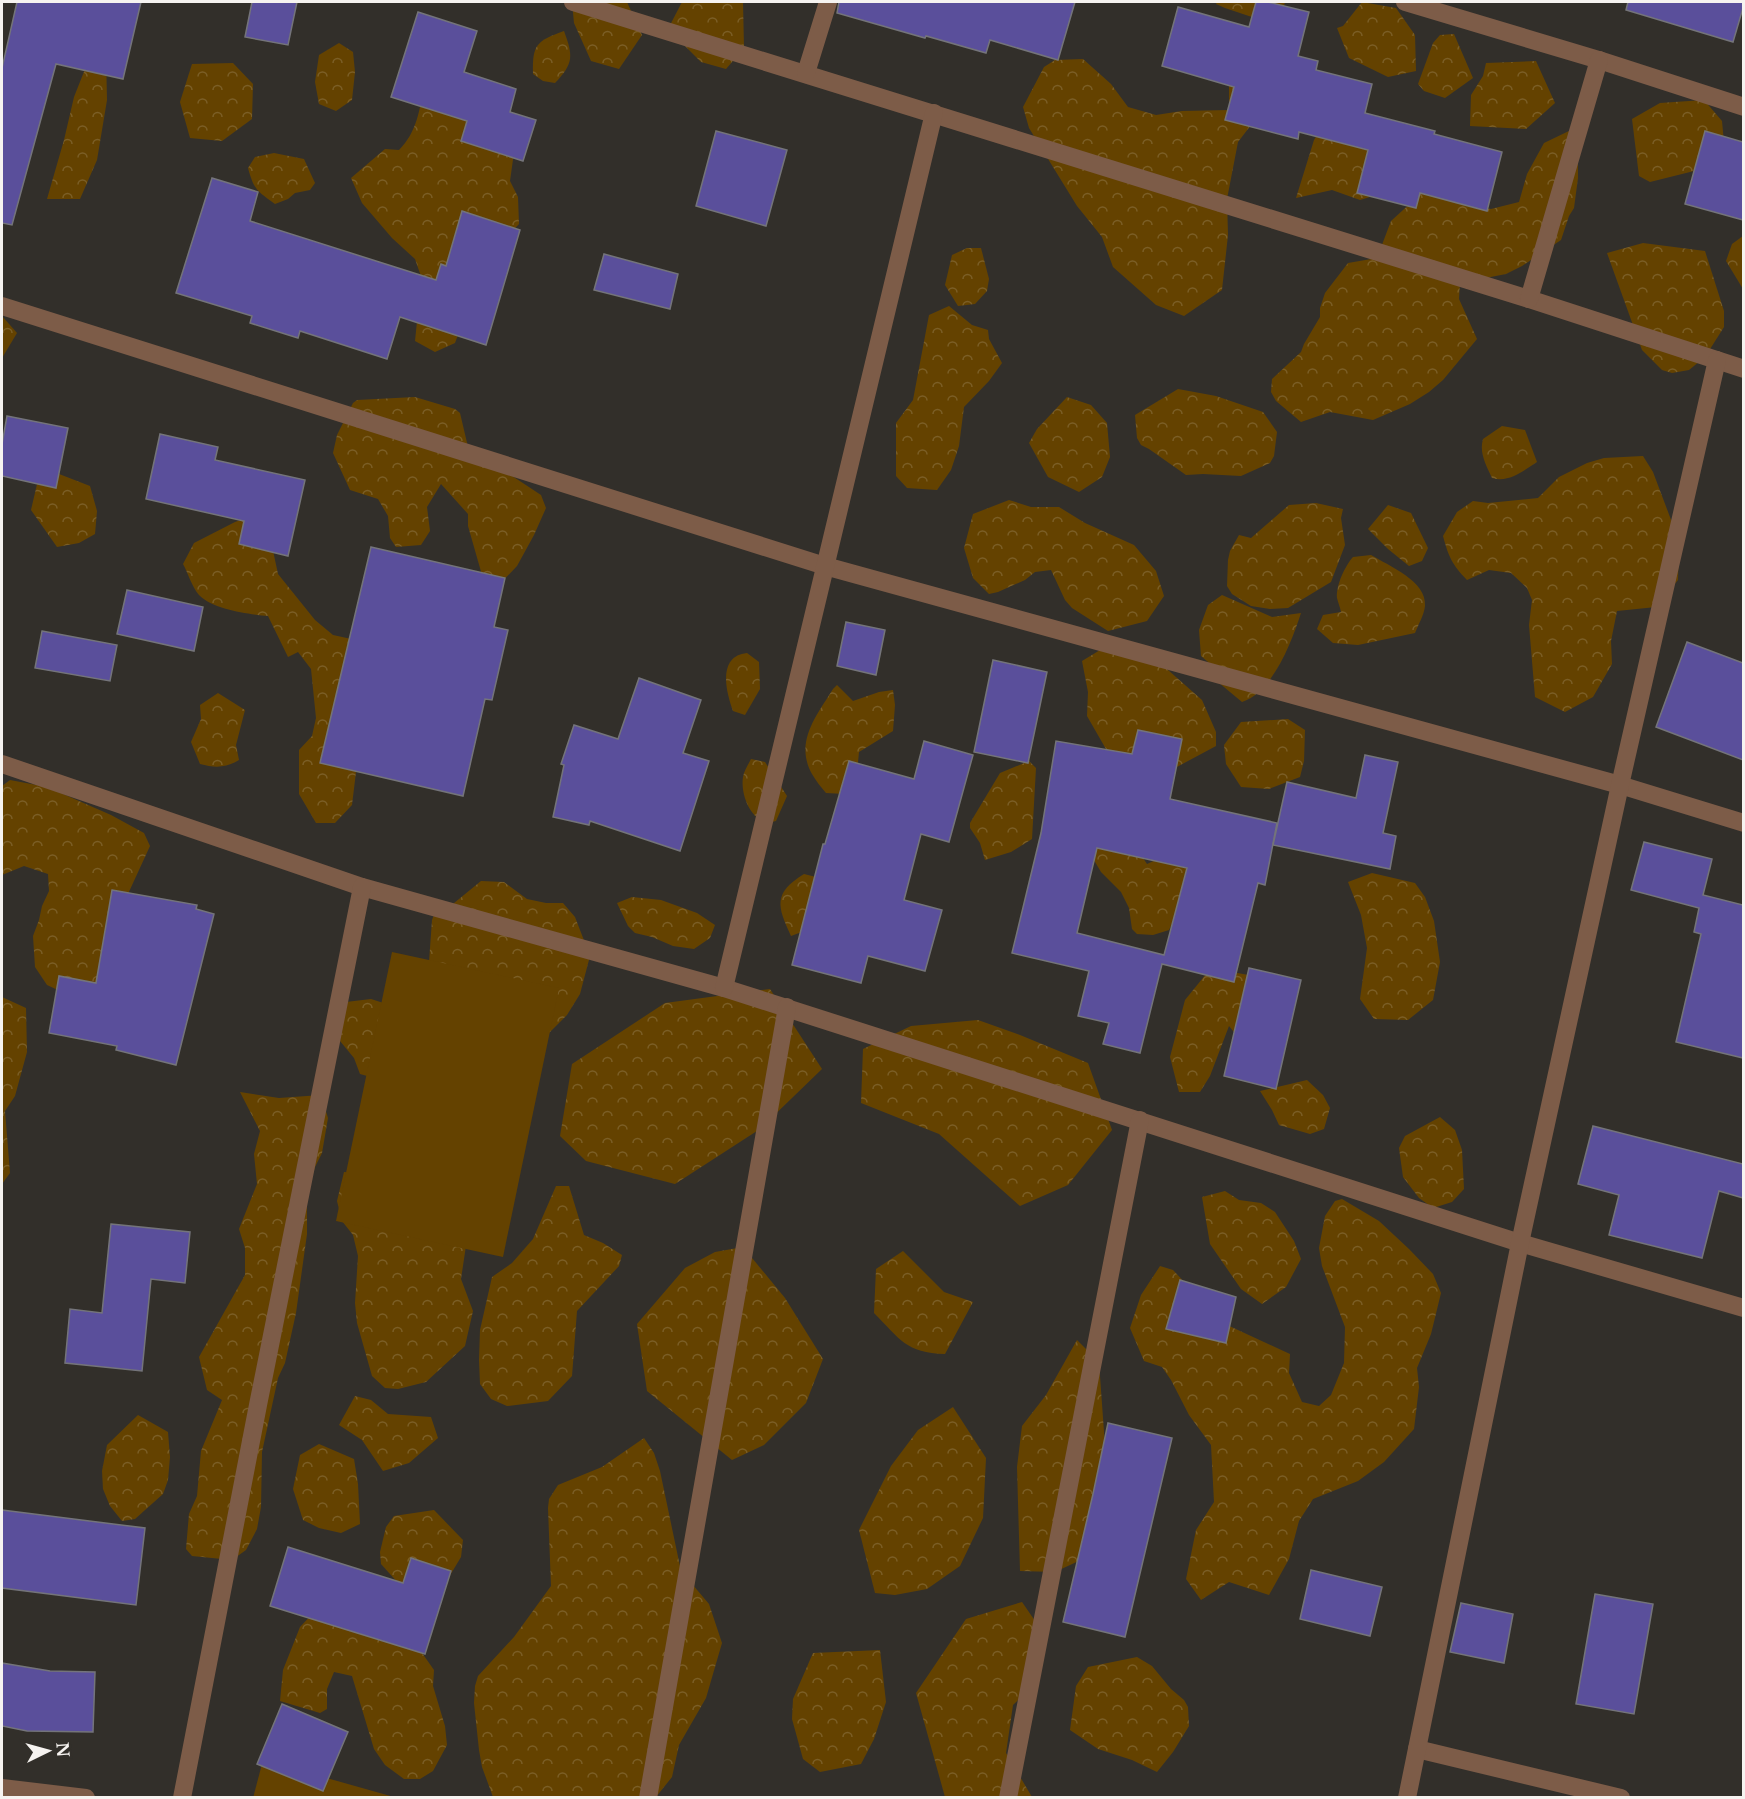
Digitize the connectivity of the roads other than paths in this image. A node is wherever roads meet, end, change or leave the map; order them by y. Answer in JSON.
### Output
{"nodes":[{"id":1,"x":573,"y":2,"type":"edge"},
{"id":2,"x":828,"y":2,"type":"edge"},
{"id":3,"x":1405,"y":2,"type":"edge"},
{"id":4,"x":1599,"y":60,"type":"junction"},
{"id":5,"x":806,"y":73,"type":"junction"},
{"id":6,"x":1743,"y":107,"type":"edge"},
{"id":7,"x":934,"y":113,"type":"junction"},
{"id":8,"x":1530,"y":299,"type":"junction"},
{"id":9,"x":2,"y":306,"type":"edge"},
{"id":10,"x":1717,"y":360,"type":"junction"},
{"id":11,"x":1743,"y":369,"type":"edge"},
{"id":12,"x":825,"y":566,"type":"junction"},
{"id":13,"x":2,"y":764,"type":"edge"},
{"id":14,"x":1620,"y":785,"type":"junction"},
{"id":15,"x":1743,"y":823,"type":"edge"},
{"id":16,"x":362,"y":887,"type":"junction"},
{"id":17,"x":724,"y":988,"type":"junction"},
{"id":18,"x":787,"y":1007,"type":"junction"},
{"id":19,"x":1140,"y":1120,"type":"junction"},
{"id":20,"x":1520,"y":1242,"type":"junction"},
{"id":21,"x":1743,"y":1308,"type":"edge"},
{"id":22,"x":1417,"y":1749,"type":"junction"},
{"id":23,"x":2,"y":1788,"type":"edge"},
{"id":24,"x":86,"y":1797,"type":"edge"},
{"id":25,"x":182,"y":1797,"type":"edge"},
{"id":26,"x":648,"y":1797,"type":"edge"},
{"id":27,"x":1008,"y":1797,"type":"edge"},
{"id":28,"x":1407,"y":1797,"type":"edge"},
{"id":29,"x":1621,"y":1797,"type":"edge"}],
"edges":[{"from":1,"to":5,"type":"street"},
{"from":2,"to":5,"type":"street"},
{"from":3,"to":4,"type":"street"},
{"from":4,"to":6,"type":"street"},
{"from":4,"to":8,"type":"street"},
{"from":5,"to":7,"type":"street"},
{"from":7,"to":8,"type":"street"},
{"from":7,"to":12,"type":"street"},
{"from":8,"to":10,"type":"street"},
{"from":9,"to":12,"type":"street"},
{"from":10,"to":11,"type":"street"},
{"from":10,"to":14,"type":"street"},
{"from":12,"to":14,"type":"street"},
{"from":12,"to":17,"type":"street"},
{"from":13,"to":16,"type":"street"},
{"from":14,"to":15,"type":"street"},
{"from":14,"to":20,"type":"street"},
{"from":16,"to":17,"type":"street"},
{"from":16,"to":25,"type":"street"},
{"from":17,"to":18,"type":"street"},
{"from":18,"to":19,"type":"street"},
{"from":18,"to":26,"type":"street"},
{"from":19,"to":20,"type":"street"},
{"from":19,"to":27,"type":"street"},
{"from":20,"to":21,"type":"street"},
{"from":20,"to":22,"type":"street"},
{"from":22,"to":28,"type":"street"},
{"from":22,"to":29,"type":"street"},
{"from":23,"to":24,"type":"street"}]}
